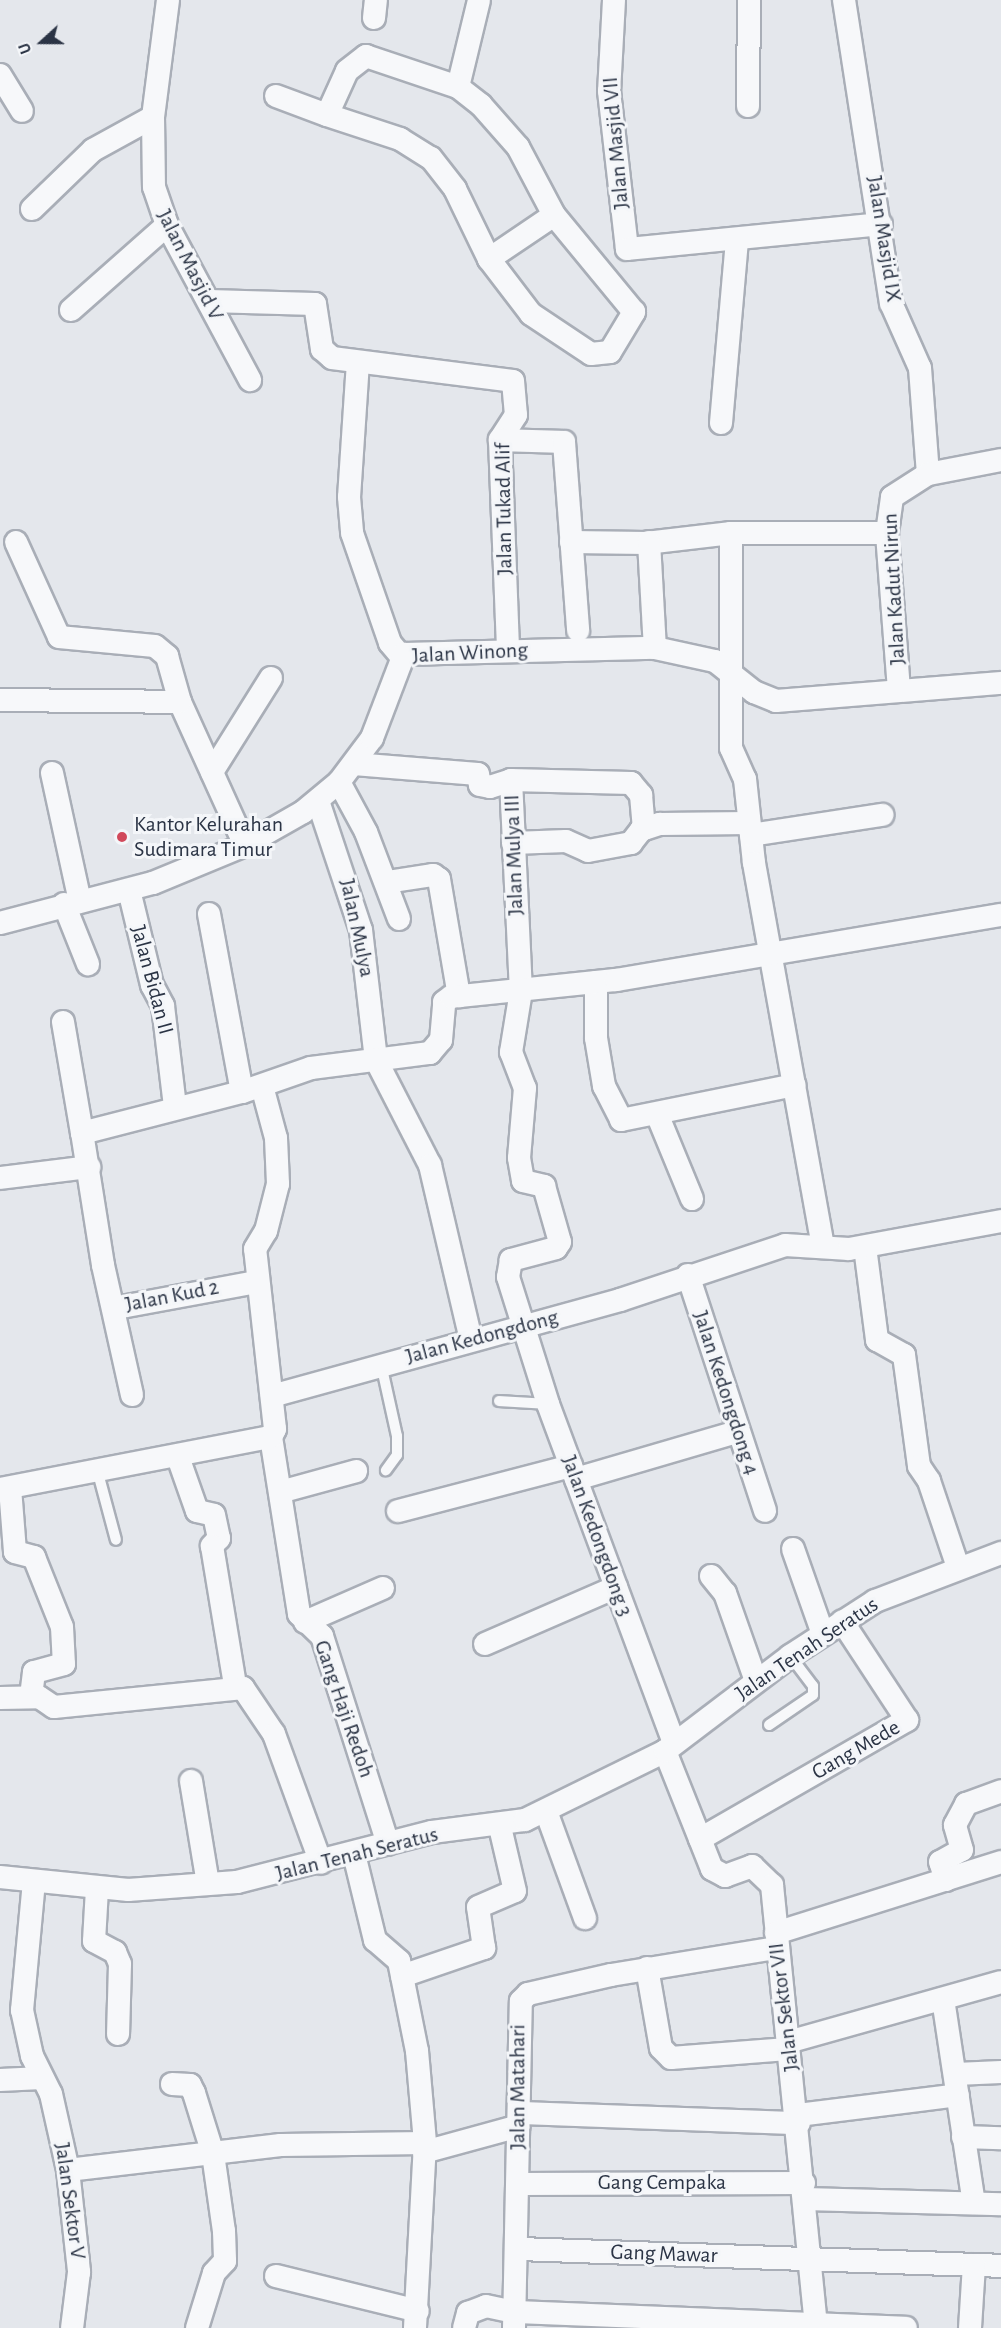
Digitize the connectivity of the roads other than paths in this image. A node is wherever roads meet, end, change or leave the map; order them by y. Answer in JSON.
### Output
{"nodes":[{"id":1,"x":168,"y":0,"type":"edge"},
{"id":2,"x":479,"y":0,"type":"edge"},
{"id":3,"x":614,"y":0,"type":"edge"},
{"id":4,"x":749,"y":0,"type":"edge"},
{"id":5,"x":844,"y":0,"type":"edge"},
{"id":6,"x":0,"y":75,"type":"edge"},
{"id":7,"x":458,"y":87,"type":"junction"},
{"id":8,"x":276,"y":96,"type":"dead end"},
{"id":9,"x":748,"y":106,"type":"dead end"},
{"id":10,"x":22,"y":111,"type":"dead end"},
{"id":11,"x":327,"y":115,"type":"junction"},
{"id":12,"x":153,"y":117,"type":"junction"},
{"id":13,"x":32,"y":209,"type":"dead end"},
{"id":14,"x":554,"y":215,"type":"junction"},
{"id":15,"x":881,"y":224,"type":"junction"},
{"id":16,"x":167,"y":225,"type":"junction"},
{"id":17,"x":737,"y":240,"type":"junction"},
{"id":18,"x":489,"y":259,"type":"junction"},
{"id":19,"x":209,"y":301,"type":"junction"},
{"id":20,"x":71,"y":310,"type":"dead end"},
{"id":21,"x":358,"y":362,"type":"junction"},
{"id":22,"x":250,"y":380,"type":"dead end"},
{"id":23,"x":721,"y":423,"type":"dead end"},
{"id":24,"x":500,"y":440,"type":"junction"},
{"id":25,"x":1001,"y":460,"type":"edge"},
{"id":26,"x":928,"y":474,"type":"junction"},
{"id":27,"x":731,"y":533,"type":"junction"},
{"id":28,"x":887,"y":533,"type":"junction"},
{"id":29,"x":16,"y":542,"type":"dead end"},
{"id":30,"x":571,"y":542,"type":"junction"},
{"id":31,"x":649,"y":542,"type":"junction"},
{"id":32,"x":578,"y":630,"type":"dead end"},
{"id":33,"x":655,"y":648,"type":"junction"},
{"id":34,"x":508,"y":651,"type":"junction"},
{"id":35,"x":401,"y":657,"type":"junction"},
{"id":36,"x":734,"y":675,"type":"junction"},
{"id":37,"x":271,"y":678,"type":"dead end"},
{"id":38,"x":1001,"y":683,"type":"edge"},
{"id":39,"x":898,"y":690,"type":"junction"},
{"id":40,"x":0,"y":700,"type":"edge"},
{"id":41,"x":180,"y":702,"type":"junction"},
{"id":42,"x":354,"y":764,"type":"junction"},
{"id":43,"x":52,"y":772,"type":"dead end"},
{"id":44,"x":212,"y":772,"type":"junction"},
{"id":45,"x":512,"y":780,"type":"junction"},
{"id":46,"x":339,"y":782,"type":"junction"},
{"id":47,"x":318,"y":801,"type":"junction"},
{"id":48,"x":882,"y":815,"type":"dead end"},
{"id":49,"x":644,"y":829,"type":"junction"},
{"id":50,"x":750,"y":829,"type":"junction"},
{"id":51,"x":513,"y":843,"type":"junction"},
{"id":52,"x":245,"y":845,"type":"junction"},
{"id":53,"x":387,"y":882,"type":"junction"},
{"id":54,"x":129,"y":890,"type":"junction"},
{"id":55,"x":72,"y":903,"type":"junction"},
{"id":56,"x":208,"y":914,"type":"dead end"},
{"id":57,"x":1001,"y":915,"type":"edge"},
{"id":58,"x":399,"y":919,"type":"dead end"},
{"id":59,"x":0,"y":923,"type":"edge"},
{"id":60,"x":772,"y":954,"type":"junction"},
{"id":61,"x":88,"y":964,"type":"dead end"},
{"id":62,"x":596,"y":982,"type":"junction"},
{"id":63,"x":521,"y":991,"type":"junction"},
{"id":64,"x":459,"y":996,"type":"junction"},
{"id":65,"x":63,"y":1022,"type":"dead end"},
{"id":66,"x":376,"y":1060,"type":"junction"},
{"id":67,"x":795,"y":1085,"type":"junction"},
{"id":68,"x":252,"y":1089,"type":"junction"},
{"id":69,"x":175,"y":1107,"type":"junction"},
{"id":70,"x":657,"y":1113,"type":"junction"},
{"id":71,"x":82,"y":1133,"type":"junction"},
{"id":72,"x":89,"y":1167,"type":"junction"},
{"id":73,"x":0,"y":1178,"type":"edge"},
{"id":74,"x":692,"y":1200,"type":"dead end"},
{"id":75,"x":1001,"y":1221,"type":"edge"},
{"id":76,"x":823,"y":1245,"type":"junction"},
{"id":77,"x":865,"y":1247,"type":"junction"},
{"id":78,"x":688,"y":1275,"type":"junction"},
{"id":79,"x":256,"y":1282,"type":"junction"},
{"id":80,"x":116,"y":1308,"type":"junction"},
{"id":81,"x":523,"y":1328,"type":"junction"},
{"id":82,"x":471,"y":1340,"type":"junction"},
{"id":83,"x":381,"y":1364,"type":"junction"},
{"id":84,"x":132,"y":1395,"type":"dead end"},
{"id":85,"x":272,"y":1396,"type":"junction"},
{"id":86,"x":500,"y":1401,"type":"dead end"},
{"id":87,"x":548,"y":1404,"type":"junction"},
{"id":88,"x":738,"y":1432,"type":"junction"},
{"id":89,"x":271,"y":1437,"type":"junction"},
{"id":90,"x":178,"y":1457,"type":"junction"},
{"id":91,"x":386,"y":1470,"type":"dead end"},
{"id":92,"x":356,"y":1472,"type":"dead end"},
{"id":93,"x":98,"y":1473,"type":"junction"},
{"id":94,"x":574,"y":1473,"type":"junction"},
{"id":95,"x":5,"y":1488,"type":"edge"},
{"id":96,"x":280,"y":1492,"type":"junction"},
{"id":97,"x":398,"y":1511,"type":"dead end"},
{"id":98,"x":765,"y":1511,"type":"dead end"},
{"id":99,"x":116,"y":1540,"type":"dead end"},
{"id":100,"x":793,"y":1549,"type":"dead end"},
{"id":101,"x":1001,"y":1553,"type":"edge"},
{"id":102,"x":958,"y":1567,"type":"junction"},
{"id":103,"x":711,"y":1576,"type":"dead end"},
{"id":104,"x":616,"y":1587,"type":"junction"},
{"id":105,"x":383,"y":1588,"type":"dead end"},
{"id":106,"x":842,"y":1621,"type":"junction"},
{"id":107,"x":305,"y":1622,"type":"junction"},
{"id":108,"x":823,"y":1634,"type":"junction"},
{"id":109,"x":485,"y":1644,"type":"dead end"},
{"id":110,"x":790,"y":1656,"type":"junction"},
{"id":111,"x":756,"y":1681,"type":"junction"},
{"id":112,"x":235,"y":1685,"type":"junction"},
{"id":113,"x":31,"y":1697,"type":"junction"},
{"id":114,"x":0,"y":1698,"type":"edge"},
{"id":115,"x":770,"y":1725,"type":"dead end"},
{"id":116,"x":669,"y":1747,"type":"junction"},
{"id":117,"x":191,"y":1780,"type":"dead end"},
{"id":118,"x":1001,"y":1791,"type":"edge"},
{"id":119,"x":546,"y":1811,"type":"junction"},
{"id":120,"x":500,"y":1827,"type":"junction"},
{"id":121,"x":700,"y":1839,"type":"junction"},
{"id":122,"x":388,"y":1844,"type":"junction"},
{"id":123,"x":354,"y":1854,"type":"junction"},
{"id":124,"x":321,"y":1863,"type":"junction"},
{"id":125,"x":1001,"y":1863,"type":"edge"},
{"id":126,"x":0,"y":1877,"type":"edge"},
{"id":127,"x":946,"y":1880,"type":"junction"},
{"id":128,"x":34,"y":1881,"type":"junction"},
{"id":129,"x":208,"y":1884,"type":"junction"},
{"id":130,"x":97,"y":1889,"type":"junction"},
{"id":131,"x":585,"y":1918,"type":"dead end"},
{"id":132,"x":776,"y":1940,"type":"junction"},
{"id":133,"x":647,"y":1968,"type":"junction"},
{"id":134,"x":402,"y":1976,"type":"junction"},
{"id":135,"x":1001,"y":1982,"type":"edge"},
{"id":136,"x":943,"y":1999,"type":"junction"},
{"id":137,"x":118,"y":2034,"type":"dead end"},
{"id":138,"x":788,"y":2046,"type":"junction"},
{"id":139,"x":1001,"y":2072,"type":"edge"},
{"id":140,"x":42,"y":2078,"type":"junction"},
{"id":141,"x":0,"y":2080,"type":"edge"},
{"id":142,"x":172,"y":2084,"type":"dead end"},
{"id":143,"x":957,"y":2084,"type":"junction"},
{"id":144,"x":798,"y":2119,"type":"junction"},
{"id":145,"x":521,"y":2120,"type":"junction"},
{"id":146,"x":963,"y":2137,"type":"junction"},
{"id":147,"x":1001,"y":2138,"type":"edge"},
{"id":148,"x":425,"y":2147,"type":"junction"},
{"id":149,"x":213,"y":2154,"type":"junction"},
{"id":150,"x":68,"y":2170,"type":"junction"},
{"id":151,"x":520,"y":2184,"type":"junction"},
{"id":152,"x":804,"y":2191,"type":"junction"},
{"id":153,"x":974,"y":2204,"type":"junction"},
{"id":154,"x":1001,"y":2204,"type":"edge"},
{"id":155,"x":519,"y":2249,"type":"junction"},
{"id":156,"x":809,"y":2259,"type":"junction"},
{"id":157,"x":974,"y":2265,"type":"junction"},
{"id":158,"x":1001,"y":2266,"type":"edge"},
{"id":159,"x":276,"y":2276,"type":"dead end"},
{"id":160,"x":416,"y":2320,"type":"edge"},
{"id":161,"x":515,"y":2320,"type":"edge"},
{"id":162,"x":816,"y":2325,"type":"edge"},
{"id":163,"x":72,"y":2328,"type":"edge"},
{"id":164,"x":196,"y":2328,"type":"edge"},
{"id":165,"x":464,"y":2328,"type":"edge"},
{"id":166,"x":906,"y":2328,"type":"edge"},
{"id":167,"x":969,"y":2328,"type":"edge"}],
"edges":[{"from":1,"to":12,"type":"street","name":"Jalan Masjid V"},
{"from":2,"to":7,"type":"street"},
{"from":3,"to":17,"type":"street","name":"Jalan Masjid VII"},
{"from":4,"to":9,"type":"street"},
{"from":5,"to":15,"type":"street","name":"Jalan Masjid IX"},
{"from":6,"to":10,"type":"street"},
{"from":7,"to":11,"type":"street"},
{"from":7,"to":14,"type":"street"},
{"from":8,"to":11,"type":"street"},
{"from":11,"to":18,"type":"street"},
{"from":12,"to":13,"type":"street"},
{"from":12,"to":16,"type":"street","name":"Jalan Masjid V"},
{"from":14,"to":18,"type":"street"},
{"from":14,"to":18,"type":"street"},
{"from":15,"to":17,"type":"street"},
{"from":15,"to":26,"type":"street","name":"Jalan Masjid IX"},
{"from":16,"to":19,"type":"street","name":"Jalan Masjid V"},
{"from":16,"to":20,"type":"street"},
{"from":17,"to":23,"type":"street"},
{"from":19,"to":21,"type":"street","name":"Jalan Tukad Alif"},
{"from":19,"to":22,"type":"street","name":"Jalan Masjid V"},
{"from":21,"to":24,"type":"street","name":"Jalan Tukad Alif"},
{"from":21,"to":35,"type":"street"},
{"from":24,"to":30,"type":"street"},
{"from":24,"to":34,"type":"street","name":"Jalan Tukad Alif"},
{"from":25,"to":26,"type":"street","name":"Jalan Kadut Nirun"},
{"from":26,"to":28,"type":"street","name":"Jalan Kadut Nirun"},
{"from":27,"to":28,"type":"street"},
{"from":27,"to":31,"type":"street"},
{"from":27,"to":36,"type":"street"},
{"from":28,"to":39,"type":"street","name":"Jalan Kadut Nirun"},
{"from":29,"to":41,"type":"street"},
{"from":30,"to":31,"type":"street"},
{"from":30,"to":32,"type":"street"},
{"from":31,"to":33,"type":"street"},
{"from":33,"to":34,"type":"street","name":"Jalan Winong"},
{"from":33,"to":36,"type":"street","name":"Jalan Winong"},
{"from":34,"to":35,"type":"street","name":"Jalan Winong"},
{"from":35,"to":42,"type":"street","name":"Jalan Winong"},
{"from":36,"to":39,"type":"street","name":"Jalan Winong"},
{"from":36,"to":50,"type":"street"},
{"from":37,"to":44,"type":"street"},
{"from":38,"to":39,"type":"street","name":"Jalan Winong"},
{"from":40,"to":41,"type":"street"},
{"from":41,"to":44,"type":"street"},
{"from":42,"to":45,"type":"street","name":"Jalan Mulya III"},
{"from":42,"to":46,"type":"street","name":"Jalan Winong"},
{"from":43,"to":55,"type":"street"},
{"from":44,"to":52,"type":"street"},
{"from":45,"to":49,"type":"street"},
{"from":45,"to":51,"type":"street","name":"Jalan Mulya III"},
{"from":46,"to":47,"type":"street","name":"Jalan Winong"},
{"from":46,"to":53,"type":"street"},
{"from":47,"to":52,"type":"street","name":"Jalan Winong"},
{"from":47,"to":66,"type":"street","name":"Jalan Mulya"},
{"from":48,"to":50,"type":"street"},
{"from":49,"to":50,"type":"street"},
{"from":49,"to":51,"type":"street"},
{"from":50,"to":60,"type":"street"},
{"from":51,"to":63,"type":"street","name":"Jalan Mulya III"},
{"from":52,"to":54,"type":"street","name":"Jalan Winong"},
{"from":53,"to":58,"type":"street"},
{"from":53,"to":64,"type":"street"},
{"from":54,"to":55,"type":"street","name":"Jalan Winong"},
{"from":54,"to":69,"type":"street","name":"Jalan Bidan II"},
{"from":55,"to":59,"type":"street","name":"Jalan Winong"},
{"from":55,"to":61,"type":"street"},
{"from":56,"to":68,"type":"street"},
{"from":57,"to":60,"type":"street"},
{"from":60,"to":62,"type":"street"},
{"from":60,"to":67,"type":"street"},
{"from":62,"to":63,"type":"street"},
{"from":62,"to":70,"type":"street"},
{"from":63,"to":64,"type":"street"},
{"from":63,"to":81,"type":"street","name":"Jalan Mulya III"},
{"from":64,"to":66,"type":"street"},
{"from":65,"to":71,"type":"street","name":"Jalan Kud 2"},
{"from":66,"to":68,"type":"street"},
{"from":66,"to":82,"type":"street"},
{"from":67,"to":70,"type":"street"},
{"from":67,"to":76,"type":"street"},
{"from":68,"to":69,"type":"street"},
{"from":68,"to":79,"type":"street"},
{"from":69,"to":71,"type":"street"},
{"from":70,"to":74,"type":"street"},
{"from":71,"to":72,"type":"street","name":"Jalan Kud 2"},
{"from":72,"to":73,"type":"street"},
{"from":72,"to":80,"type":"street","name":"Jalan Kud 2"},
{"from":75,"to":77,"type":"street","name":"Jalan Kedongdong"},
{"from":76,"to":77,"type":"street","name":"Jalan Kedongdong"},
{"from":76,"to":78,"type":"street","name":"Jalan Kedongdong"},
{"from":77,"to":102,"type":"street"},
{"from":78,"to":81,"type":"street","name":"Jalan Kedongdong"},
{"from":78,"to":88,"type":"street","name":"Jalan Kedongdong 4"},
{"from":79,"to":80,"type":"street","name":"Jalan Kud 2"},
{"from":79,"to":85,"type":"street"},
{"from":80,"to":84,"type":"street"},
{"from":81,"to":82,"type":"street","name":"Jalan Kedongdong"},
{"from":81,"to":87,"type":"street","name":"Jalan Kedongdong 3"},
{"from":82,"to":83,"type":"street","name":"Jalan Kedongdong"},
{"from":83,"to":85,"type":"street","name":"Jalan Kedongdong"},
{"from":83,"to":91,"type":"lane"},
{"from":85,"to":89,"type":"street"},
{"from":86,"to":87,"type":"lane"},
{"from":87,"to":94,"type":"street","name":"Jalan Kedongdong 3"},
{"from":88,"to":94,"type":"street"},
{"from":88,"to":98,"type":"street","name":"Jalan Kedongdong 4"},
{"from":89,"to":90,"type":"street"},
{"from":89,"to":96,"type":"street","name":"Gang Haji Redoh"},
{"from":90,"to":93,"type":"street"},
{"from":90,"to":112,"type":"street"},
{"from":92,"to":96,"type":"street"},
{"from":93,"to":95,"type":"street"},
{"from":93,"to":99,"type":"lane"},
{"from":94,"to":97,"type":"street"},
{"from":94,"to":104,"type":"street","name":"Jalan Kedongdong 3"},
{"from":95,"to":113,"type":"street"},
{"from":96,"to":107,"type":"street","name":"Gang Haji Redoh"},
{"from":100,"to":108,"type":"street"},
{"from":101,"to":102,"type":"street","name":"Jalan Tenah Seratus"},
{"from":102,"to":106,"type":"street","name":"Jalan Tenah Seratus"},
{"from":103,"to":111,"type":"street"},
{"from":104,"to":109,"type":"street"},
{"from":104,"to":116,"type":"street","name":"Jalan Kedongdong 3"},
{"from":105,"to":107,"type":"street"},
{"from":106,"to":108,"type":"street","name":"Jalan Tenah Seratus"},
{"from":106,"to":121,"type":"street","name":"Gang Mede"},
{"from":107,"to":122,"type":"street","name":"Gang Haji Redoh"},
{"from":108,"to":110,"type":"street","name":"Jalan Tenah Seratus"},
{"from":110,"to":111,"type":"street","name":"Jalan Tenah Seratus"},
{"from":110,"to":115,"type":"lane"},
{"from":111,"to":116,"type":"street","name":"Jalan Tenah Seratus"},
{"from":112,"to":113,"type":"street"},
{"from":112,"to":124,"type":"street"},
{"from":113,"to":114,"type":"street"},
{"from":116,"to":119,"type":"street","name":"Jalan Tenah Seratus"},
{"from":116,"to":121,"type":"street","name":"Jalan Sektor VII"},
{"from":117,"to":129,"type":"street"},
{"from":118,"to":127,"type":"street"},
{"from":119,"to":120,"type":"street","name":"Jalan Tenah Seratus"},
{"from":119,"to":131,"type":"street"},
{"from":120,"to":122,"type":"street","name":"Jalan Tenah Seratus"},
{"from":120,"to":134,"type":"street"},
{"from":121,"to":132,"type":"street","name":"Jalan Sektor VII"},
{"from":122,"to":123,"type":"street","name":"Jalan Tenah Seratus"},
{"from":123,"to":124,"type":"street","name":"Jalan Tenah Seratus"},
{"from":123,"to":134,"type":"street"},
{"from":124,"to":129,"type":"street","name":"Jalan Tenah Seratus"},
{"from":125,"to":127,"type":"street","name":"Jalan Matahari"},
{"from":126,"to":128,"type":"street","name":"Jalan Tenah Seratus"},
{"from":127,"to":132,"type":"street","name":"Jalan Matahari"},
{"from":128,"to":130,"type":"street","name":"Jalan Tenah Seratus"},
{"from":128,"to":140,"type":"street","name":"Jalan Sektor V"},
{"from":129,"to":130,"type":"street","name":"Jalan Tenah Seratus"},
{"from":130,"to":137,"type":"street"},
{"from":132,"to":133,"type":"street","name":"Jalan Matahari"},
{"from":132,"to":138,"type":"street","name":"Jalan Sektor VII"},
{"from":133,"to":138,"type":"street"},
{"from":133,"to":145,"type":"street","name":"Jalan Matahari"},
{"from":134,"to":148,"type":"street"},
{"from":135,"to":136,"type":"street"},
{"from":136,"to":138,"type":"street"},
{"from":136,"to":143,"type":"street"},
{"from":138,"to":144,"type":"street","name":"Jalan Sektor VII"},
{"from":139,"to":143,"type":"street"},
{"from":140,"to":141,"type":"street"},
{"from":140,"to":150,"type":"street","name":"Jalan Sektor V"},
{"from":142,"to":149,"type":"street"},
{"from":143,"to":144,"type":"street"},
{"from":143,"to":146,"type":"street"},
{"from":144,"to":145,"type":"street"},
{"from":144,"to":152,"type":"street","name":"Jalan Sektor VII"},
{"from":145,"to":148,"type":"street"},
{"from":145,"to":151,"type":"street","name":"Jalan Matahari"},
{"from":146,"to":147,"type":"street"},
{"from":146,"to":153,"type":"street"},
{"from":148,"to":149,"type":"street"},
{"from":148,"to":160,"type":"street"},
{"from":149,"to":150,"type":"street"},
{"from":149,"to":164,"type":"street"},
{"from":150,"to":163,"type":"street","name":"Jalan Sektor V"},
{"from":151,"to":152,"type":"street","name":"Gang Cempaka"},
{"from":151,"to":155,"type":"street","name":"Jalan Matahari"},
{"from":152,"to":153,"type":"street","name":"Gang Cempaka"},
{"from":152,"to":156,"type":"street","name":"Jalan Sektor VII"},
{"from":153,"to":154,"type":"street","name":"Gang Cempaka"},
{"from":155,"to":156,"type":"street","name":"Gang Mawar"},
{"from":155,"to":161,"type":"street","name":"Jalan Matahari"},
{"from":156,"to":157,"type":"street","name":"Gang Mawar"},
{"from":156,"to":162,"type":"street","name":"Jalan Sektor VII"},
{"from":157,"to":158,"type":"street","name":"Gang Mawar"},
{"from":157,"to":167,"type":"street"},
{"from":159,"to":160,"type":"street"},
{"from":161,"to":162,"type":"street"},
{"from":161,"to":165,"type":"street"},
{"from":162,"to":166,"type":"street"}]}
